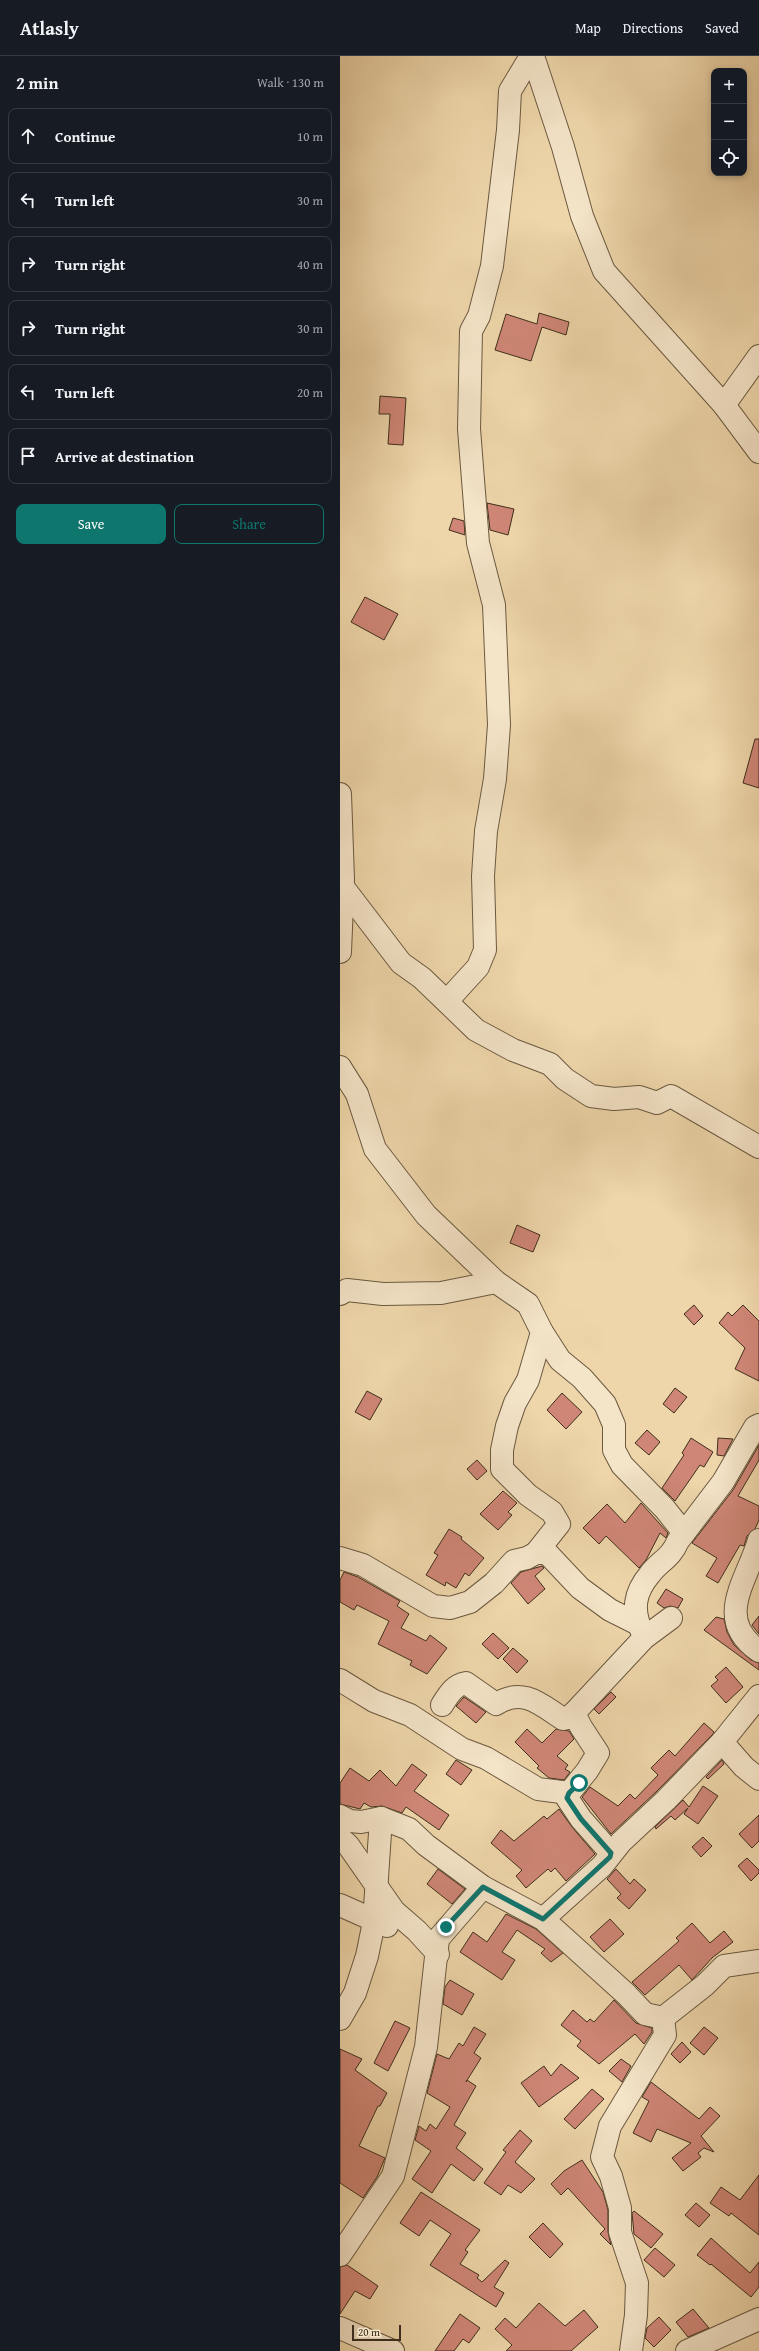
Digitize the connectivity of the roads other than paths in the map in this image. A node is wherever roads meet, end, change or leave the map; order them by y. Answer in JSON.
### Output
{"nodes":[{"id":1,"x":532,"y":56,"type":"edge"},
{"id":2,"x":759,"y":356,"type":"edge"},
{"id":3,"x":724,"y":405,"type":"junction"},
{"id":4,"x":759,"y":452,"type":"edge"},
{"id":5,"x":340,"y":794,"type":"edge"},
{"id":6,"x":343,"y":887,"type":"junction"},
{"id":7,"x":340,"y":952,"type":"edge"},
{"id":8,"x":447,"y":1001,"type":"junction"},
{"id":9,"x":340,"y":1067,"type":"edge"},
{"id":10,"x":759,"y":1147,"type":"edge"},
{"id":11,"x":496,"y":1282,"type":"junction"},
{"id":12,"x":340,"y":1294,"type":"edge"},
{"id":13,"x":542,"y":1332,"type":"junction"},
{"id":14,"x":759,"y":1425,"type":"edge"},
{"id":15,"x":684,"y":1533,"type":"junction"},
{"id":16,"x":759,"y":1540,"type":"edge"},
{"id":17,"x":536,"y":1553,"type":"junction"},
{"id":18,"x":340,"y":1558,"type":"edge"},
{"id":19,"x":671,"y":1618,"type":"dead end"},
{"id":20,"x":641,"y":1631,"type":"junction"},
{"id":21,"x":759,"y":1650,"type":"edge"},
{"id":22,"x":340,"y":1680,"type":"edge"},
{"id":23,"x":759,"y":1696,"type":"edge"},
{"id":24,"x":442,"y":1705,"type":"dead end"},
{"id":25,"x":574,"y":1713,"type":"junction"},
{"id":26,"x":722,"y":1742,"type":"junction"},
{"id":27,"x":759,"y":1778,"type":"edge"},
{"id":28,"x":569,"y":1793,"type":"junction"},
{"id":29,"x":340,"y":1816,"type":"edge"},
{"id":30,"x":371,"y":1820,"type":"junction"},
{"id":31,"x":340,"y":1833,"type":"edge"},
{"id":32,"x":340,"y":1838,"type":"edge"},
{"id":33,"x":611,"y":1853,"type":"junction"},
{"id":34,"x":375,"y":1886,"type":"junction"},
{"id":35,"x":483,"y":1887,"type":"junction"},
{"id":36,"x":340,"y":1905,"type":"edge"},
{"id":37,"x":543,"y":1919,"type":"junction"},
{"id":38,"x":374,"y":1922,"type":"junction"},
{"id":39,"x":446,"y":1927,"type":"junction"},
{"id":40,"x":417,"y":1930,"type":"junction"},
{"id":41,"x":438,"y":1954,"type":"junction"},
{"id":42,"x":759,"y":1961,"type":"edge"},
{"id":43,"x":663,"y":2018,"type":"junction"},
{"id":44,"x":340,"y":2019,"type":"edge"},
{"id":45,"x":340,"y":2255,"type":"edge"},
{"id":46,"x":759,"y":2319,"type":"edge"},
{"id":47,"x":340,"y":2328,"type":"edge"},
{"id":48,"x":393,"y":2351,"type":"edge"},
{"id":49,"x":631,"y":2351,"type":"edge"},
{"id":50,"x":686,"y":2351,"type":"edge"}],
"edges":[{"from":1,"to":3,"type":"street"},
{"from":1,"to":8,"type":"street"},
{"from":2,"to":3,"type":"street"},
{"from":3,"to":4,"type":"street"},
{"from":5,"to":6,"type":"street"},
{"from":6,"to":7,"type":"street"},
{"from":6,"to":8,"type":"street"},
{"from":8,"to":10,"type":"street"},
{"from":9,"to":11,"type":"street"},
{"from":11,"to":12,"type":"street"},
{"from":11,"to":13,"type":"street"},
{"from":13,"to":15,"type":"street"},
{"from":13,"to":17,"type":"street"},
{"from":14,"to":15,"type":"street"},
{"from":15,"to":20,"type":"street"},
{"from":16,"to":21,"type":"street"},
{"from":17,"to":18,"type":"street"},
{"from":17,"to":20,"type":"street"},
{"from":19,"to":20,"type":"street"},
{"from":20,"to":25,"type":"street"},
{"from":22,"to":28,"type":"street"},
{"from":23,"to":26,"type":"street"},
{"from":24,"to":25,"type":"street"},
{"from":25,"to":28,"type":"street"},
{"from":26,"to":27,"type":"street"},
{"from":26,"to":33,"type":"street"},
{"from":28,"to":33,"type":"street"},
{"from":29,"to":30,"type":"street"},
{"from":30,"to":31,"type":"street"},
{"from":30,"to":34,"type":"street"},
{"from":30,"to":35,"type":"street"},
{"from":32,"to":34,"type":"street"},
{"from":33,"to":37,"type":"street"},
{"from":34,"to":38,"type":"street"},
{"from":34,"to":40,"type":"street"},
{"from":35,"to":37,"type":"street"},
{"from":35,"to":39,"type":"street"},
{"from":36,"to":38,"type":"street"},
{"from":37,"to":43,"type":"street"},
{"from":38,"to":40,"type":"street"},
{"from":38,"to":44,"type":"street"},
{"from":39,"to":40,"type":"street"},
{"from":39,"to":41,"type":"street"},
{"from":40,"to":41,"type":"street"},
{"from":41,"to":45,"type":"street"},
{"from":42,"to":43,"type":"street"},
{"from":43,"to":49,"type":"street"},
{"from":46,"to":50,"type":"street"},
{"from":47,"to":48,"type":"street"}]}
